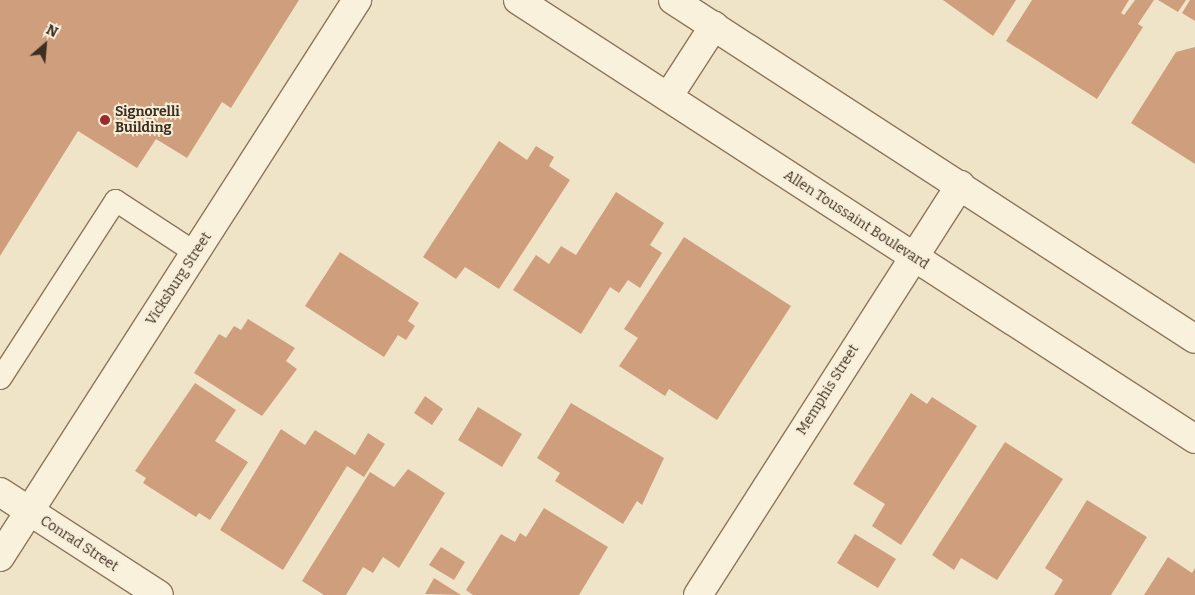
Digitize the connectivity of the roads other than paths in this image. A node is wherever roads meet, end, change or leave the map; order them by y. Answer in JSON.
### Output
{"nodes":[{"id":1,"x":357,"y":0,"type":"edge"},
{"id":2,"x":518,"y":0,"type":"edge"},
{"id":3,"x":673,"y":0,"type":"edge"},
{"id":4,"x":714,"y":26,"type":"junction"},
{"id":5,"x":668,"y":98,"type":"junction"},
{"id":6,"x":960,"y":185,"type":"junction"},
{"id":7,"x":196,"y":253,"type":"junction"},
{"id":8,"x":914,"y":257,"type":"junction"},
{"id":9,"x":1195,"y":339,"type":"edge"},
{"id":10,"x":0,"y":378,"type":"edge"},
{"id":11,"x":1195,"y":439,"type":"edge"},
{"id":12,"x":0,"y":492,"type":"edge"},
{"id":13,"x":29,"y":512,"type":"junction"},
{"id":14,"x":0,"y":557,"type":"edge"},
{"id":15,"x":159,"y":595,"type":"edge"},
{"id":16,"x":698,"y":595,"type":"edge"}],
"edges":[{"from":1,"to":7,"type":"main road","name":"Vicksburg Street"},
{"from":2,"to":5,"type":"main road","name":"Allen Toussaint Boulevard"},
{"from":3,"to":4,"type":"main road"},
{"from":4,"to":5,"type":"main road"},
{"from":4,"to":6,"type":"main road"},
{"from":5,"to":8,"type":"main road","name":"Allen Toussaint Boulevard"},
{"from":6,"to":8,"type":"main road","name":"Memphis Street"},
{"from":6,"to":9,"type":"main road"},
{"from":7,"to":10,"type":"lane"},
{"from":7,"to":13,"type":"main road","name":"Vicksburg Street"},
{"from":8,"to":11,"type":"main road","name":"Allen Toussaint Boulevard"},
{"from":8,"to":16,"type":"main road","name":"Memphis Street"},
{"from":12,"to":13,"type":"main road","name":"Conrad Street"},
{"from":13,"to":14,"type":"main road","name":"Vicksburg Street"},
{"from":13,"to":15,"type":"main road","name":"Conrad Street"}]}
